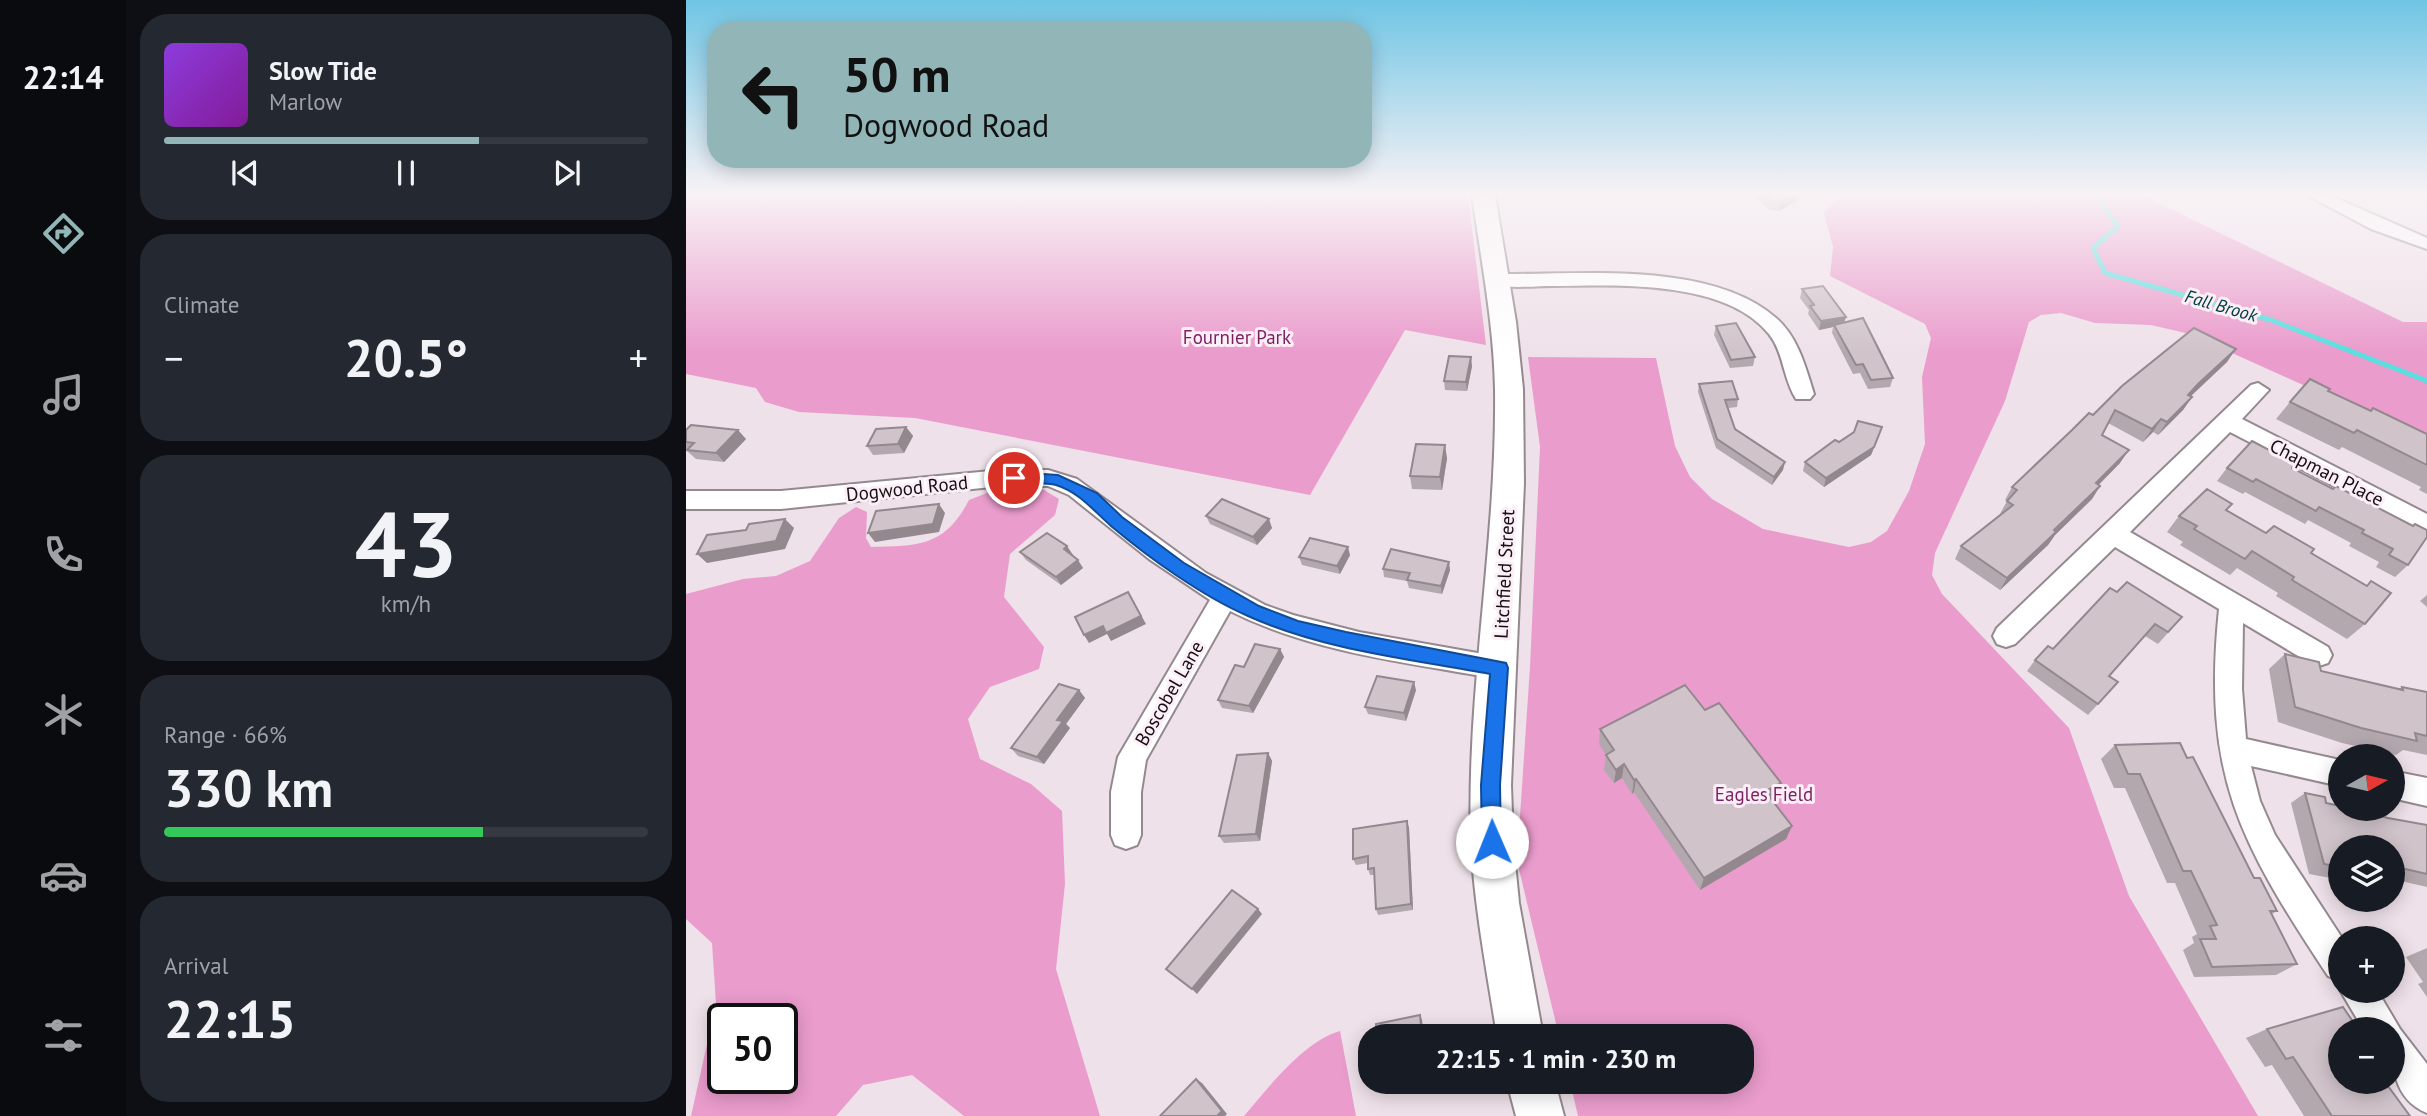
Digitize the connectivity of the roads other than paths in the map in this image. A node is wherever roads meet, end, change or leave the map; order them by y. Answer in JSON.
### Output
{"nodes":[{"id":1,"x":1492,"y":247,"type":"edge"},
{"id":2,"x":1497,"y":280,"type":"junction"},
{"id":3,"x":2258,"y":390,"type":"dead end"},
{"id":4,"x":1803,"y":394,"type":"dead end"},
{"id":5,"x":2227,"y":421,"type":"junction"},
{"id":6,"x":686,"y":500,"type":"edge"},
{"id":7,"x":2427,"y":525,"type":"edge"},
{"id":8,"x":2115,"y":535,"type":"junction"},
{"id":9,"x":1225,"y":597,"type":"junction"},
{"id":10,"x":2232,"y":606,"type":"junction"},
{"id":11,"x":2006,"y":636,"type":"dead end"},
{"id":12,"x":2319,"y":655,"type":"dead end"},
{"id":13,"x":1500,"y":668,"type":"junction"},
{"id":14,"x":2236,"y":750,"type":"junction"},
{"id":15,"x":2328,"y":770,"type":"edge"},
{"id":16,"x":2405,"y":787,"type":"edge"},
{"id":17,"x":2427,"y":792,"type":"edge"},
{"id":18,"x":1126,"y":835,"type":"dead end"},
{"id":19,"x":2328,"y":946,"type":"edge"},
{"id":20,"x":1518,"y":1024,"type":"edge"},
{"id":21,"x":2405,"y":1062,"type":"edge"},
{"id":22,"x":1534,"y":1094,"type":"edge"},
{"id":23,"x":2427,"y":1095,"type":"edge"},
{"id":24,"x":1540,"y":1116,"type":"edge"}],
"edges":[{"from":1,"to":2,"type":"main road","name":"Litchfield Street"},
{"from":2,"to":4,"type":"street"},
{"from":2,"to":13,"type":"main road","name":"Litchfield Street"},
{"from":3,"to":5,"type":"street"},
{"from":5,"to":7,"type":"street","name":"Chapman Place"},
{"from":5,"to":8,"type":"street"},
{"from":6,"to":9,"type":"street","name":"Dogwood Road"},
{"from":8,"to":10,"type":"street"},
{"from":8,"to":11,"type":"street"},
{"from":9,"to":13,"type":"street","name":"Dogwood Road"},
{"from":9,"to":18,"type":"street","name":"Boscobel Lane"},
{"from":10,"to":12,"type":"street"},
{"from":10,"to":14,"type":"street"},
{"from":13,"to":20,"type":"main road","name":"Litchfield Street"},
{"from":14,"to":15,"type":"street"},
{"from":14,"to":19,"type":"street"},
{"from":16,"to":17,"type":"street"},
{"from":21,"to":23,"type":"street"},
{"from":22,"to":24,"type":"main road"}]}
